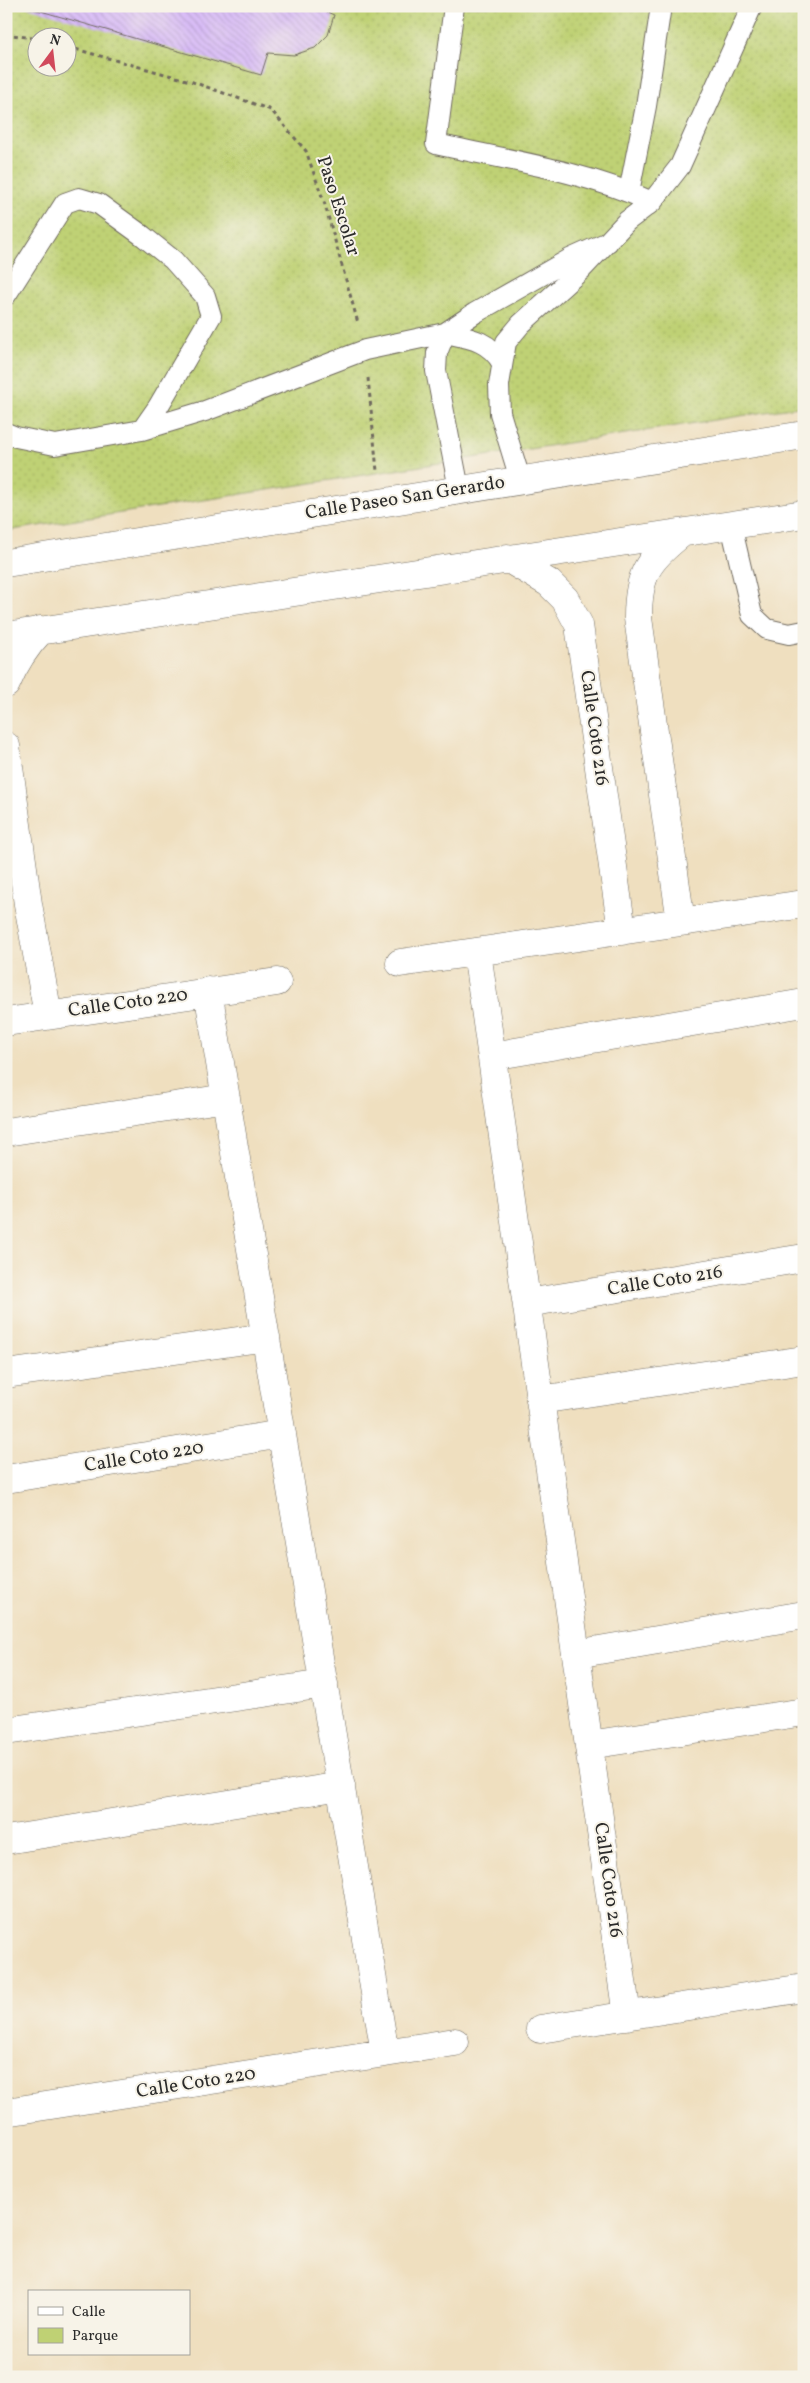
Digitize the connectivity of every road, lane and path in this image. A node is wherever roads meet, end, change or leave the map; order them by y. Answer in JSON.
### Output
{"nodes":[{"id":1,"x":454,"y":6,"type":"edge"},
{"id":2,"x":661,"y":6,"type":"edge"},
{"id":3,"x":752,"y":6,"type":"edge"},
{"id":4,"x":6,"y":34,"type":"edge"},
{"id":5,"x":28,"y":37,"type":"edge"},
{"id":6,"x":78,"y":50,"type":"edge"},
{"id":7,"x":629,"y":192,"type":"junction"},
{"id":8,"x":652,"y":202,"type":"junction"},
{"id":9,"x":608,"y":242,"type":"junction"},
{"id":10,"x":6,"y":295,"type":"edge"},
{"id":11,"x":445,"y":333,"type":"junction"},
{"id":12,"x":365,"y":350,"type":"junction"},
{"id":13,"x":502,"y":363,"type":"junction"},
{"id":14,"x":142,"y":430,"type":"junction"},
{"id":15,"x":6,"y":433,"type":"edge"},
{"id":16,"x":804,"y":435,"type":"edge"},
{"id":17,"x":520,"y":480,"type":"junction"},
{"id":18,"x":459,"y":489,"type":"junction"},
{"id":19,"x":380,"y":502,"type":"junction"},
{"id":20,"x":804,"y":514,"type":"edge"},
{"id":21,"x":731,"y":525,"type":"junction"},
{"id":22,"x":682,"y":533,"type":"junction"},
{"id":23,"x":507,"y":558,"type":"junction"},
{"id":24,"x":6,"y":563,"type":"edge"},
{"id":25,"x":41,"y":630,"type":"junction"},
{"id":26,"x":804,"y":631,"type":"edge"},
{"id":27,"x":6,"y":636,"type":"edge"},
{"id":28,"x":6,"y":684,"type":"edge"},
{"id":29,"x":6,"y":746,"type":"edge"},
{"id":30,"x":804,"y":904,"type":"edge"},
{"id":31,"x":681,"y":922,"type":"junction"},
{"id":32,"x":622,"y":931,"type":"junction"},
{"id":33,"x":477,"y":952,"type":"junction"},
{"id":34,"x":400,"y":963,"type":"dead end"},
{"id":35,"x":277,"y":982,"type":"dead end"},
{"id":36,"x":208,"y":992,"type":"junction"},
{"id":37,"x":804,"y":1003,"type":"edge"},
{"id":38,"x":48,"y":1015,"type":"junction"},
{"id":39,"x":6,"y":1022,"type":"edge"},
{"id":40,"x":492,"y":1056,"type":"junction"},
{"id":41,"x":226,"y":1098,"type":"junction"},
{"id":42,"x":6,"y":1132,"type":"edge"},
{"id":43,"x":804,"y":1258,"type":"edge"},
{"id":44,"x":527,"y":1303,"type":"junction"},
{"id":45,"x":266,"y":1337,"type":"junction"},
{"id":46,"x":804,"y":1360,"type":"edge"},
{"id":47,"x":6,"y":1374,"type":"edge"},
{"id":48,"x":540,"y":1400,"type":"junction"},
{"id":49,"x":282,"y":1434,"type":"junction"},
{"id":50,"x":6,"y":1479,"type":"edge"},
{"id":51,"x":804,"y":1615,"type":"edge"},
{"id":52,"x":576,"y":1654,"type":"junction"},
{"id":53,"x":324,"y":1684,"type":"junction"},
{"id":54,"x":804,"y":1712,"type":"edge"},
{"id":55,"x":6,"y":1731,"type":"edge"},
{"id":56,"x":589,"y":1745,"type":"junction"},
{"id":57,"x":341,"y":1786,"type":"junction"},
{"id":58,"x":6,"y":1840,"type":"edge"},
{"id":59,"x":804,"y":1988,"type":"edge"},
{"id":60,"x":627,"y":2016,"type":"junction"},
{"id":61,"x":540,"y":2029,"type":"dead end"},
{"id":62,"x":455,"y":2042,"type":"dead end"},
{"id":63,"x":385,"y":2053,"type":"junction"},
{"id":64,"x":6,"y":2112,"type":"edge"}],
"edges":[{"from":1,"to":7,"type":"lane"},
{"from":2,"to":7,"type":"lane"},
{"from":3,"to":8,"type":"lane"},
{"from":4,"to":5,"type":"path"},
{"from":6,"to":12,"type":"path","name":"Paso Escolar"},
{"from":7,"to":8,"type":"lane"},
{"from":8,"to":9,"type":"lane"},
{"from":9,"to":11,"type":"lane"},
{"from":9,"to":13,"type":"lane"},
{"from":10,"to":14,"type":"lane"},
{"from":11,"to":12,"type":"lane"},
{"from":11,"to":13,"type":"lane"},
{"from":11,"to":18,"type":"lane"},
{"from":12,"to":14,"type":"lane"},
{"from":12,"to":19,"type":"path","name":"Paso Escolar"},
{"from":13,"to":17,"type":"lane"},
{"from":14,"to":15,"type":"lane"},
{"from":16,"to":17,"type":"street","name":"Calle Paseo San Gerardo"},
{"from":17,"to":18,"type":"street","name":"Calle Paseo San Gerardo"},
{"from":18,"to":19,"type":"street","name":"Calle Paseo San Gerardo"},
{"from":19,"to":24,"type":"street","name":"Calle Paseo San Gerardo"},
{"from":20,"to":21,"type":"street"},
{"from":21,"to":22,"type":"street"},
{"from":21,"to":26,"type":"lane"},
{"from":22,"to":23,"type":"street"},
{"from":22,"to":31,"type":"street"},
{"from":23,"to":25,"type":"street"},
{"from":23,"to":32,"type":"street","name":"Calle Coto 216"},
{"from":25,"to":27,"type":"street"},
{"from":25,"to":28,"type":"street"},
{"from":29,"to":38,"type":"street","name":"Calle Coto 220"},
{"from":30,"to":31,"type":"street"},
{"from":31,"to":32,"type":"street"},
{"from":32,"to":33,"type":"street"},
{"from":33,"to":34,"type":"street"},
{"from":33,"to":40,"type":"street","name":"Calle Coto 216"},
{"from":35,"to":36,"type":"street","name":"Calle Coto 220"},
{"from":36,"to":38,"type":"street","name":"Calle Coto 220"},
{"from":36,"to":41,"type":"street","name":"Calle Coto 220"},
{"from":37,"to":40,"type":"street"},
{"from":38,"to":39,"type":"street","name":"Calle Coto 220"},
{"from":40,"to":44,"type":"street","name":"Calle Coto 216"},
{"from":41,"to":42,"type":"street"},
{"from":41,"to":45,"type":"street","name":"Calle Coto 220"},
{"from":43,"to":44,"type":"street","name":"Calle Coto 216"},
{"from":44,"to":48,"type":"street","name":"Calle Coto 216"},
{"from":45,"to":47,"type":"street"},
{"from":45,"to":49,"type":"street","name":"Calle Coto 220"},
{"from":46,"to":48,"type":"street"},
{"from":48,"to":52,"type":"street","name":"Calle Coto 216"},
{"from":49,"to":50,"type":"street","name":"Calle Coto 220"},
{"from":49,"to":53,"type":"street","name":"Calle Coto 220"},
{"from":51,"to":52,"type":"street"},
{"from":52,"to":56,"type":"street","name":"Calle Coto 216"},
{"from":53,"to":55,"type":"street"},
{"from":53,"to":57,"type":"street","name":"Calle Coto 220"},
{"from":54,"to":56,"type":"street"},
{"from":56,"to":60,"type":"street","name":"Calle Coto 216"},
{"from":57,"to":58,"type":"street"},
{"from":57,"to":63,"type":"street","name":"Calle Coto 220"},
{"from":59,"to":60,"type":"street"},
{"from":60,"to":61,"type":"street"},
{"from":62,"to":63,"type":"street","name":"Calle Coto 220"},
{"from":63,"to":64,"type":"street","name":"Calle Coto 220"}]}
